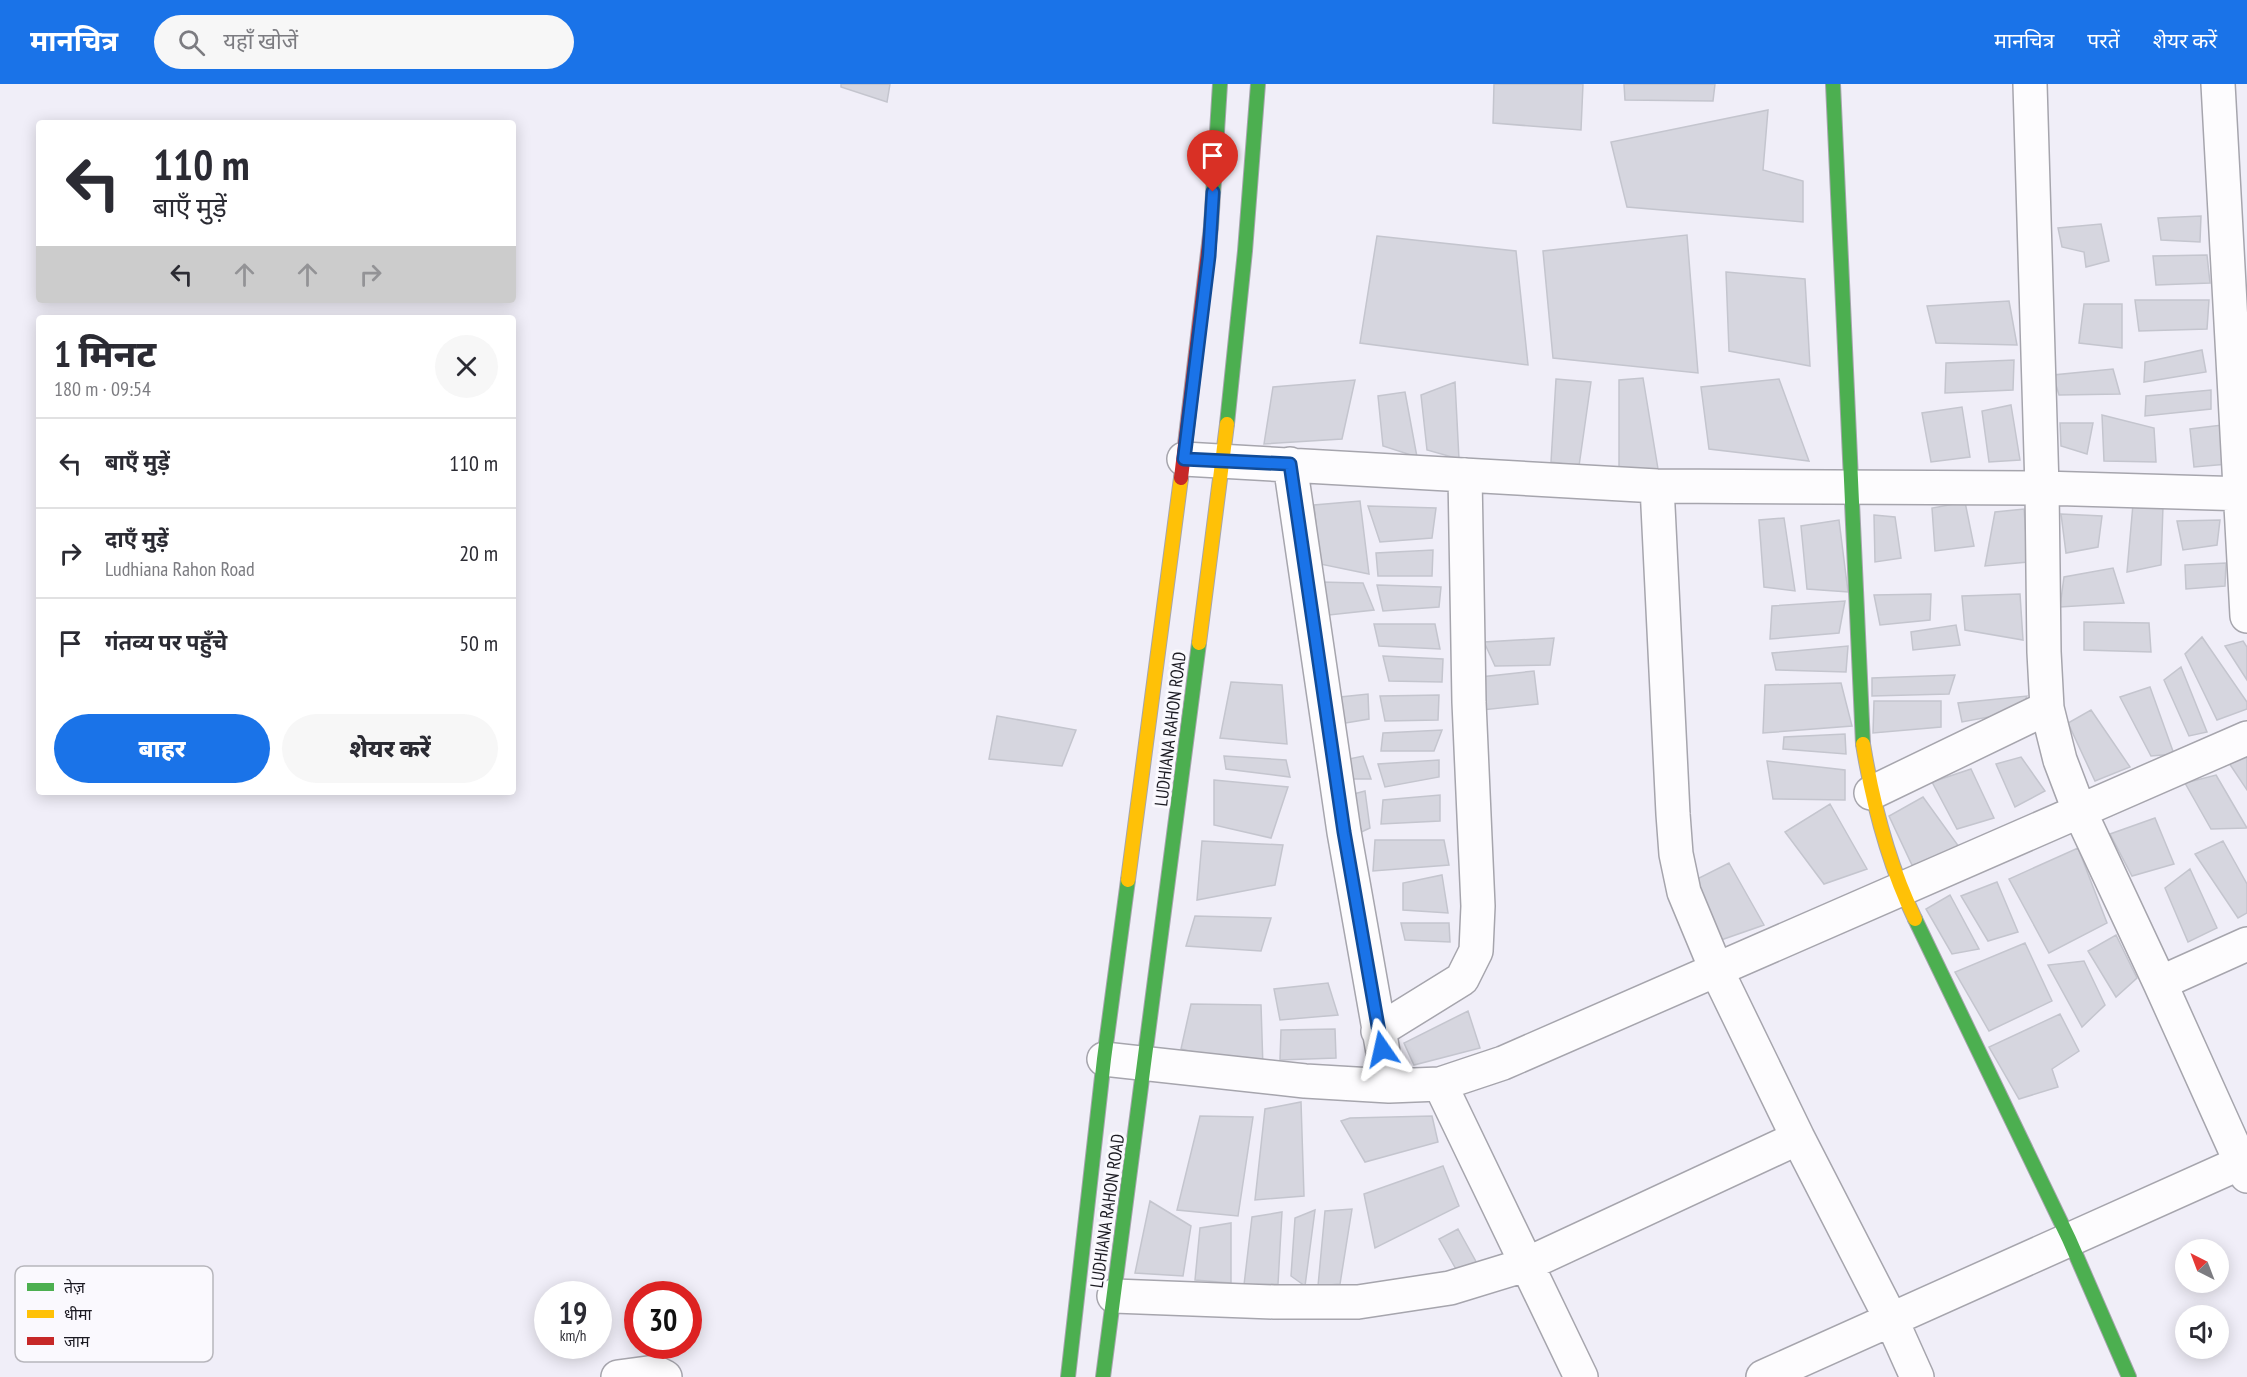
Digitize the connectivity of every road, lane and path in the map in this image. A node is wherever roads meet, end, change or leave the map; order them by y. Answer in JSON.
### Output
{"nodes":[{"id":1,"x":1220,"y":84,"type":"edge"},
{"id":2,"x":1258,"y":84,"type":"edge"},
{"id":3,"x":1833,"y":84,"type":"edge"},
{"id":4,"x":2030,"y":84,"type":"edge"},
{"id":5,"x":2218,"y":84,"type":"edge"},
{"id":6,"x":2237,"y":249,"type":"edge"},
{"id":7,"x":1184,"y":459,"type":"junction"},
{"id":8,"x":1223,"y":460,"type":"junction"},
{"id":9,"x":1290,"y":464,"type":"junction"},
{"id":10,"x":1465,"y":475,"type":"junction"},
{"id":11,"x":1657,"y":486,"type":"junction"},
{"id":12,"x":1852,"y":488,"type":"junction"},
{"id":13,"x":2042,"y":488,"type":"junction"},
{"id":14,"x":2244,"y":494,"type":"edge"},
{"id":15,"x":2247,"y":616,"type":"edge"},
{"id":16,"x":2048,"y":708,"type":"junction"},
{"id":17,"x":2247,"y":738,"type":"edge"},
{"id":18,"x":1871,"y":793,"type":"junction"},
{"id":19,"x":2079,"y":810,"type":"junction"},
{"id":20,"x":1900,"y":889,"type":"junction"},
{"id":21,"x":2247,"y":944,"type":"edge"},
{"id":22,"x":1716,"y":969,"type":"junction"},
{"id":23,"x":2160,"y":983,"type":"junction"},
{"id":24,"x":1378,"y":1031,"type":"junction"},
{"id":25,"x":1104,"y":1059,"type":"junction"},
{"id":26,"x":1145,"y":1064,"type":"junction"},
{"id":27,"x":1440,"y":1084,"type":"junction"},
{"id":28,"x":1389,"y":1086,"type":"junction"},
{"id":29,"x":1798,"y":1138,"type":"junction"},
{"id":30,"x":2245,"y":1166,"type":"edge"},
{"id":31,"x":2068,"y":1239,"type":"junction"},
{"id":32,"x":1525,"y":1265,"type":"junction"},
{"id":33,"x":1114,"y":1296,"type":"junction"},
{"id":34,"x":1891,"y":1319,"type":"junction"},
{"id":35,"x":618,"y":1377,"type":"edge"},
{"id":36,"x":665,"y":1377,"type":"edge"},
{"id":37,"x":1068,"y":1377,"type":"edge"},
{"id":38,"x":1103,"y":1377,"type":"edge"},
{"id":39,"x":1581,"y":1377,"type":"edge"},
{"id":40,"x":1763,"y":1377,"type":"edge"},
{"id":41,"x":1917,"y":1377,"type":"edge"},
{"id":42,"x":2129,"y":1377,"type":"edge"}],
"edges":[{"from":1,"to":7,"type":"main road","name":"LUDHIANA RAHON ROAD"},
{"from":2,"to":8,"type":"main road","name":"LUDHIANA RAHON ROAD"},
{"from":3,"to":12,"type":"main road"},
{"from":4,"to":13,"type":"street"},
{"from":5,"to":6,"type":"street"},
{"from":6,"to":14,"type":"street"},
{"from":7,"to":8,"type":"street"},
{"from":7,"to":25,"type":"main road","name":"LUDHIANA RAHON ROAD"},
{"from":8,"to":9,"type":"street"},
{"from":8,"to":26,"type":"main road","name":"LUDHIANA RAHON ROAD"},
{"from":9,"to":10,"type":"street"},
{"from":9,"to":24,"type":"street"},
{"from":10,"to":11,"type":"street"},
{"from":10,"to":24,"type":"street"},
{"from":11,"to":12,"type":"street"},
{"from":11,"to":22,"type":"street"},
{"from":12,"to":13,"type":"street"},
{"from":12,"to":18,"type":"main road"},
{"from":13,"to":14,"type":"street"},
{"from":13,"to":16,"type":"street"},
{"from":14,"to":15,"type":"street"},
{"from":16,"to":18,"type":"street"},
{"from":16,"to":19,"type":"street"},
{"from":17,"to":19,"type":"street"},
{"from":18,"to":20,"type":"main road"},
{"from":19,"to":20,"type":"street"},
{"from":19,"to":23,"type":"street"},
{"from":20,"to":22,"type":"street"},
{"from":20,"to":31,"type":"main road"},
{"from":21,"to":23,"type":"street"},
{"from":22,"to":27,"type":"street"},
{"from":22,"to":29,"type":"street"},
{"from":23,"to":30,"type":"street"},
{"from":24,"to":28,"type":"street"},
{"from":25,"to":26,"type":"street"},
{"from":25,"to":37,"type":"main road","name":"LUDHIANA RAHON ROAD"},
{"from":26,"to":28,"type":"street"},
{"from":26,"to":33,"type":"main road","name":"LUDHIANA RAHON ROAD"},
{"from":27,"to":28,"type":"street"},
{"from":27,"to":32,"type":"street"},
{"from":29,"to":32,"type":"street"},
{"from":29,"to":34,"type":"street"},
{"from":30,"to":31,"type":"street"},
{"from":31,"to":34,"type":"street"},
{"from":31,"to":42,"type":"main road"},
{"from":32,"to":33,"type":"street"},
{"from":32,"to":39,"type":"street"},
{"from":33,"to":38,"type":"main road","name":"LUDHIANA RAHON ROAD"},
{"from":34,"to":40,"type":"street"},
{"from":34,"to":41,"type":"street"},
{"from":35,"to":36,"type":"street"}]}
